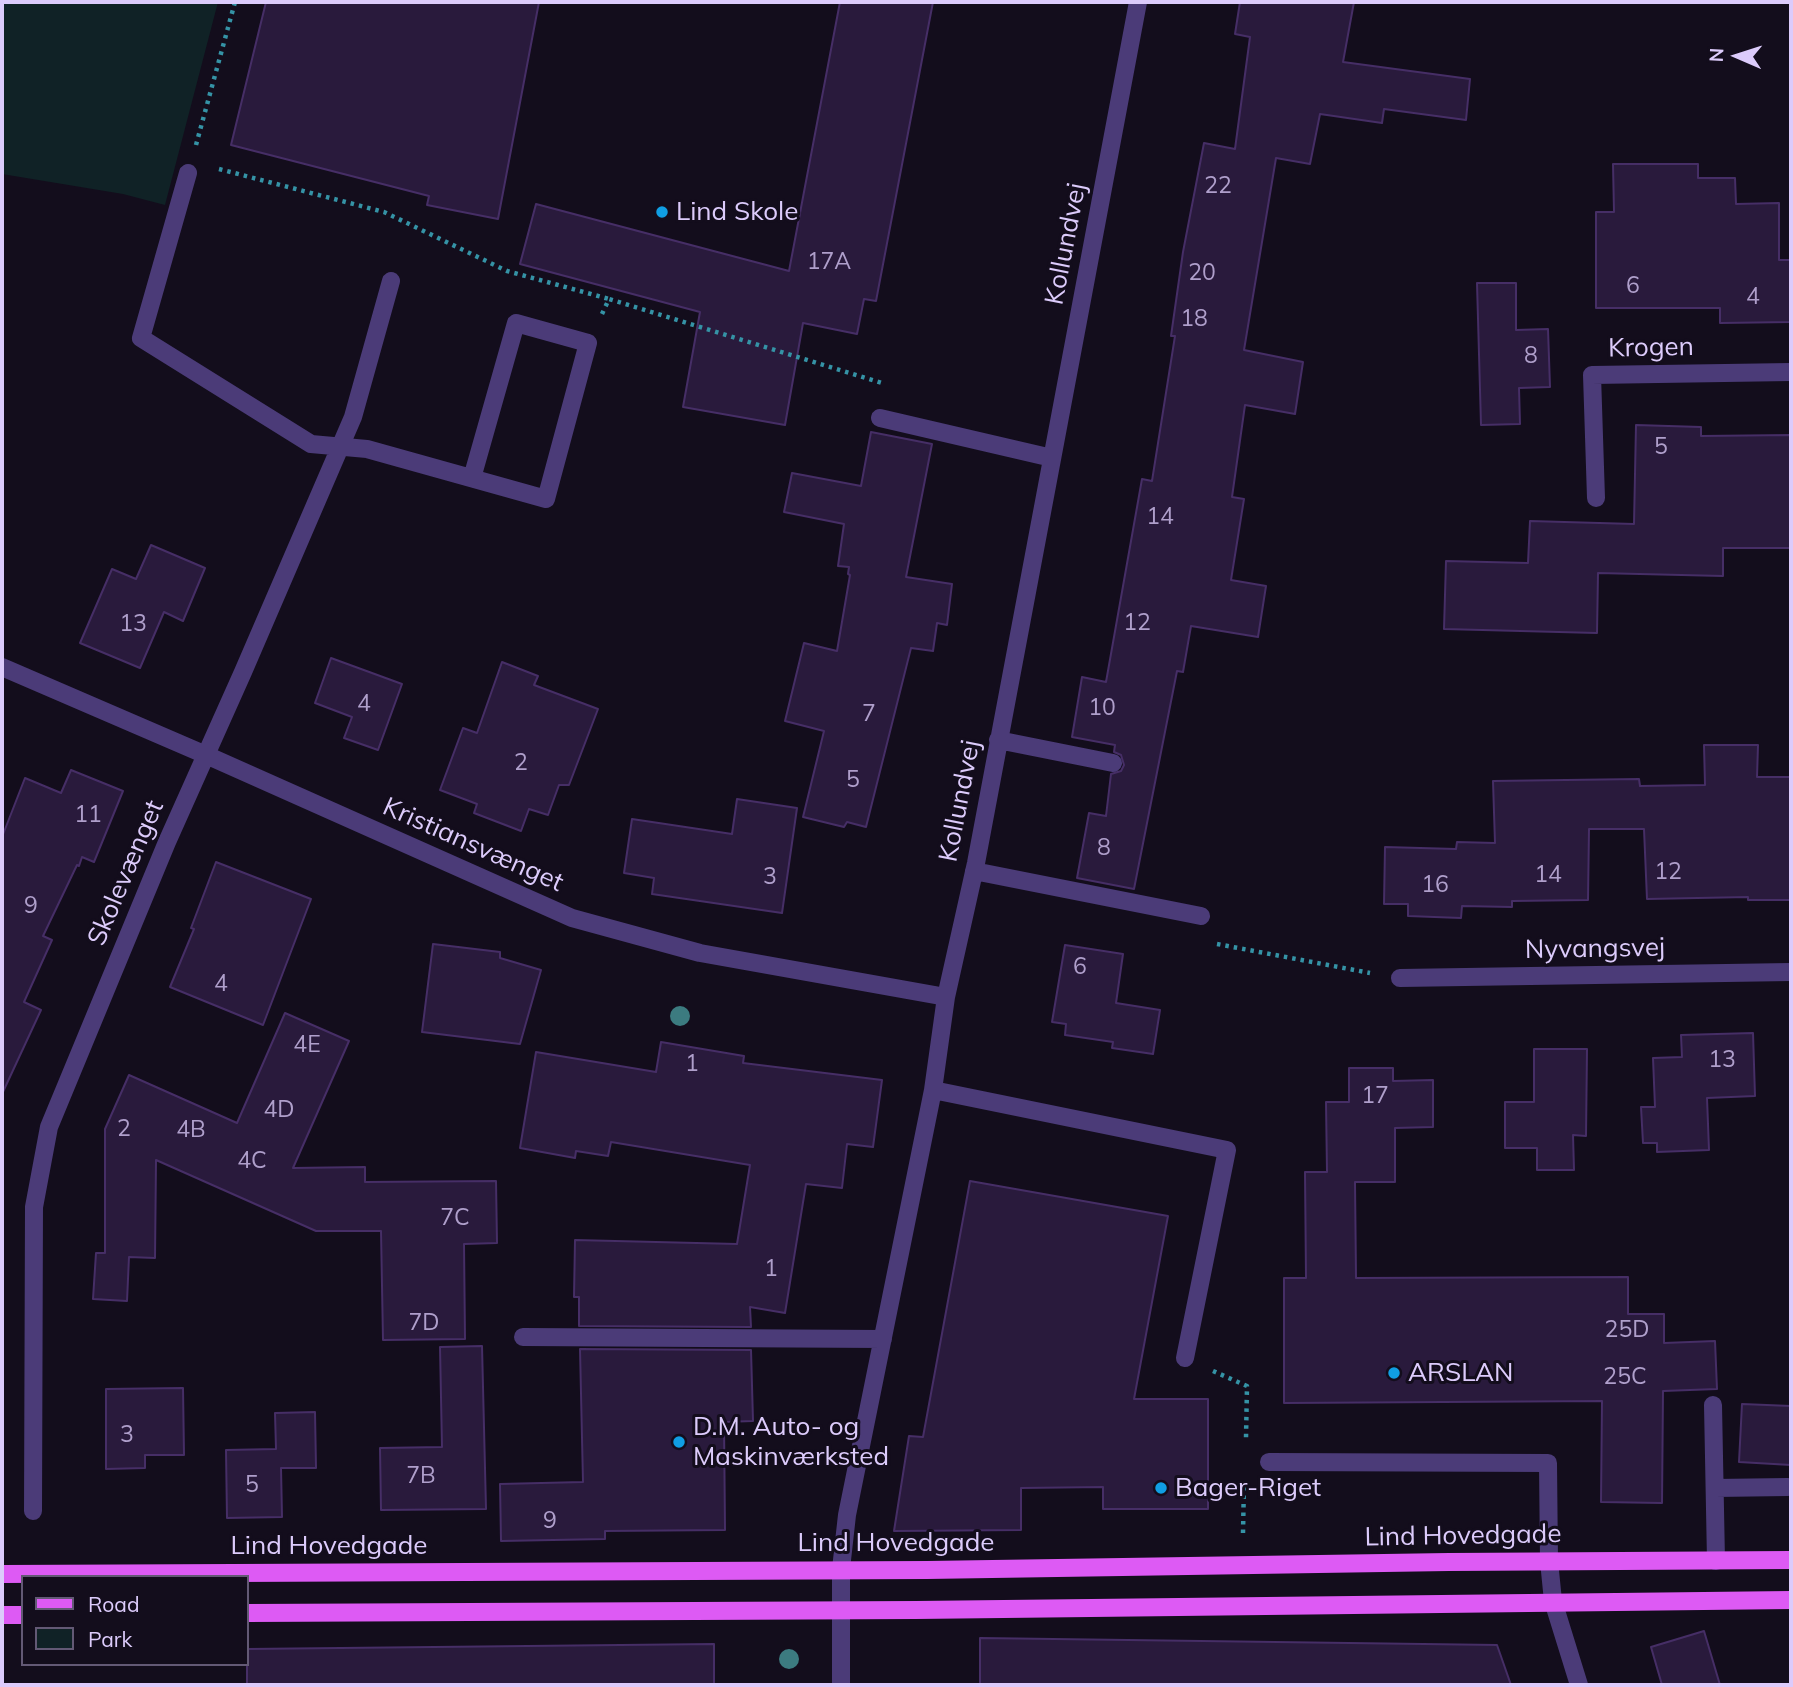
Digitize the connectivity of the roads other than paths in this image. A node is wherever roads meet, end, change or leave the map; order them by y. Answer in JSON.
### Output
{"nodes":[{"id":1,"x":1138,"y":2,"type":"edge"},
{"id":2,"x":190,"y":167,"type":"road end"},
{"id":3,"x":391,"y":281,"type":"dead end"},
{"id":4,"x":1791,"y":372,"type":"edge"},
{"id":5,"x":880,"y":418,"type":"dead end"},
{"id":6,"x":340,"y":447,"type":"junction"},
{"id":7,"x":1052,"y":458,"type":"junction"},
{"id":8,"x":472,"y":478,"type":"junction"},
{"id":9,"x":1596,"y":498,"type":"dead end"},
{"id":10,"x":2,"y":667,"type":"edge"},
{"id":11,"x":998,"y":740,"type":"junction"},
{"id":12,"x":206,"y":755,"type":"junction"},
{"id":13,"x":1113,"y":763,"type":"dead end"},
{"id":14,"x":974,"y":871,"type":"junction"},
{"id":15,"x":1201,"y":916,"type":"dead end"},
{"id":16,"x":1791,"y":972,"type":"edge"},
{"id":17,"x":1400,"y":978,"type":"dead end"},
{"id":18,"x":946,"y":996,"type":"junction"},
{"id":19,"x":933,"y":1090,"type":"junction"},
{"id":20,"x":523,"y":1337,"type":"dead end"},
{"id":21,"x":883,"y":1339,"type":"junction"},
{"id":22,"x":1185,"y":1358,"type":"road end"},
{"id":23,"x":1713,"y":1405,"type":"dead end"},
{"id":24,"x":1269,"y":1462,"type":"dead end"},
{"id":25,"x":1788,"y":1487,"type":"dead end"},
{"id":26,"x":1715,"y":1488,"type":"junction"},
{"id":27,"x":33,"y":1511,"type":"dead end"},
{"id":28,"x":1791,"y":1560,"type":"edge"},
{"id":29,"x":1549,"y":1561,"type":"junction"},
{"id":30,"x":1716,"y":1561,"type":"junction"},
{"id":31,"x":841,"y":1569,"type":"junction"},
{"id":32,"x":2,"y":1574,"type":"edge"},
{"id":33,"x":1791,"y":1600,"type":"edge"},
{"id":34,"x":1553,"y":1601,"type":"junction"},
{"id":35,"x":841,"y":1610,"type":"junction"},
{"id":36,"x":248,"y":1613,"type":"edge"},
{"id":37,"x":2,"y":1615,"type":"edge"},
{"id":38,"x":21,"y":1615,"type":"edge"},
{"id":39,"x":841,"y":1685,"type":"edge"},
{"id":40,"x":1579,"y":1685,"type":"edge"}],
"edges":[{"from":1,"to":7,"type":"street","name":"Kollundvej"},
{"from":2,"to":6,"type":"street"},
{"from":3,"to":6,"type":"street","name":"Skolevænget"},
{"from":4,"to":9,"type":"street","name":"Krogen"},
{"from":5,"to":7,"type":"street"},
{"from":6,"to":8,"type":"street"},
{"from":6,"to":12,"type":"street","name":"Skolevænget"},
{"from":7,"to":11,"type":"street","name":"Kollundvej"},
{"from":8,"to":8,"type":"street"},
{"from":10,"to":12,"type":"street","name":"Kristiansvænget"},
{"from":11,"to":13,"type":"street"},
{"from":11,"to":14,"type":"street","name":"Kollundvej"},
{"from":12,"to":18,"type":"street","name":"Kristiansvænget"},
{"from":12,"to":27,"type":"street","name":"Skolevænget"},
{"from":14,"to":15,"type":"street"},
{"from":14,"to":18,"type":"street","name":"Kollundvej"},
{"from":16,"to":17,"type":"street","name":"Nyvangsvej"},
{"from":18,"to":19,"type":"street","name":"Kollundvej"},
{"from":19,"to":21,"type":"street","name":"Kollundvej"},
{"from":19,"to":22,"type":"street"},
{"from":20,"to":21,"type":"street"},
{"from":21,"to":31,"type":"street","name":"Kollundvej"},
{"from":23,"to":26,"type":"street"},
{"from":24,"to":29,"type":"street"},
{"from":25,"to":26,"type":"street"},
{"from":26,"to":30,"type":"street"},
{"from":28,"to":30,"type":"main road","name":"Lind Hovedgade"},
{"from":29,"to":30,"type":"main road","name":"Lind Hovedgade"},
{"from":29,"to":31,"type":"main road","name":"Lind Hovedgade"},
{"from":29,"to":34,"type":"street"},
{"from":31,"to":32,"type":"main road","name":"Lind Hovedgade"},
{"from":31,"to":35,"type":"street","name":"Kollundvej"},
{"from":33,"to":34,"type":"main road"},
{"from":34,"to":35,"type":"main road"},
{"from":34,"to":40,"type":"street"},
{"from":35,"to":36,"type":"main road"},
{"from":35,"to":39,"type":"street","name":"Kollundvej"},
{"from":37,"to":38,"type":"main road"}]}
